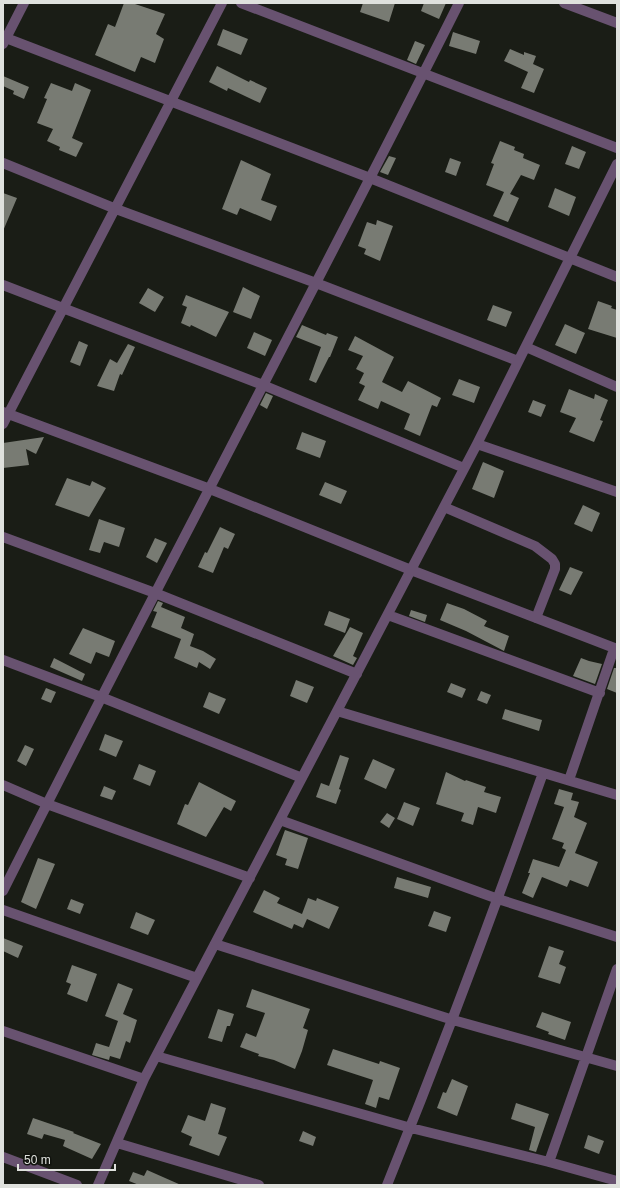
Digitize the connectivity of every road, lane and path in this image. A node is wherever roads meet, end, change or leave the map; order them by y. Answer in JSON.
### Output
{"nodes":[{"id":1,"x":24,"y":3,"type":"edge"},
{"id":2,"x":222,"y":3,"type":"edge"},
{"id":3,"x":241,"y":3,"type":"edge"},
{"id":4,"x":459,"y":3,"type":"edge"},
{"id":5,"x":564,"y":3,"type":"edge"},
{"id":6,"x":617,"y":23,"type":"edge"},
{"id":7,"x":5,"y":41,"type":"edge"},
{"id":8,"x":424,"y":73,"type":"junction"},
{"id":9,"x":170,"y":101,"type":"junction"},
{"id":10,"x":617,"y":148,"type":"edge"},
{"id":11,"x":3,"y":163,"type":"edge"},
{"id":12,"x":617,"y":164,"type":"edge"},
{"id":13,"x":370,"y":178,"type":"junction"},
{"id":14,"x":116,"y":209,"type":"junction"},
{"id":15,"x":571,"y":258,"type":"junction"},
{"id":16,"x":617,"y":277,"type":"edge"},
{"id":17,"x":316,"y":283,"type":"junction"},
{"id":18,"x":3,"y":285,"type":"edge"},
{"id":19,"x":64,"y":308,"type":"junction"},
{"id":20,"x":526,"y":348,"type":"junction"},
{"id":21,"x":518,"y":361,"type":"junction"},
{"id":22,"x":263,"y":385,"type":"junction"},
{"id":23,"x":617,"y":387,"type":"edge"},
{"id":24,"x":6,"y":413,"type":"edge"},
{"id":25,"x":3,"y":424,"type":"edge"},
{"id":26,"x":477,"y":444,"type":"junction"},
{"id":27,"x":464,"y":468,"type":"junction"},
{"id":28,"x":210,"y":489,"type":"junction"},
{"id":29,"x":617,"y":492,"type":"edge"},
{"id":30,"x":444,"y":507,"type":"junction"},
{"id":31,"x":3,"y":537,"type":"edge"},
{"id":32,"x":411,"y":570,"type":"junction"},
{"id":33,"x":155,"y":593,"type":"junction"},
{"id":34,"x":388,"y":615,"type":"junction"},
{"id":35,"x":536,"y":618,"type":"junction"},
{"id":36,"x":616,"y":649,"type":"edge"},
{"id":37,"x":3,"y":660,"type":"edge"},
{"id":38,"x":357,"y":674,"type":"junction"},
{"id":39,"x":600,"y":693,"type":"junction"},
{"id":40,"x":101,"y":697,"type":"junction"},
{"id":41,"x":337,"y":711,"type":"junction"},
{"id":42,"x":543,"y":773,"type":"junction"},
{"id":43,"x":302,"y":778,"type":"junction"},
{"id":44,"x":569,"y":780,"type":"junction"},
{"id":45,"x":3,"y":785,"type":"edge"},
{"id":46,"x":617,"y":795,"type":"edge"},
{"id":47,"x":47,"y":804,"type":"junction"},
{"id":48,"x":280,"y":820,"type":"junction"},
{"id":49,"x":250,"y":878,"type":"junction"},
{"id":50,"x":3,"y":891,"type":"edge"},
{"id":51,"x":498,"y":899,"type":"junction"},
{"id":52,"x":3,"y":910,"type":"edge"},
{"id":53,"x":617,"y":937,"type":"edge"},
{"id":54,"x":215,"y":944,"type":"junction"},
{"id":55,"x":617,"y":969,"type":"edge"},
{"id":56,"x":197,"y":978,"type":"junction"},
{"id":57,"x":453,"y":1020,"type":"junction"},
{"id":58,"x":3,"y":1031,"type":"edge"},
{"id":59,"x":156,"y":1056,"type":"junction"},
{"id":60,"x":587,"y":1058,"type":"junction"},
{"id":61,"x":617,"y":1066,"type":"edge"},
{"id":62,"x":144,"y":1079,"type":"junction"},
{"id":63,"x":410,"y":1128,"type":"junction"},
{"id":64,"x":117,"y":1143,"type":"junction"},
{"id":65,"x":3,"y":1157,"type":"edge"},
{"id":66,"x":549,"y":1162,"type":"junction"},
{"id":67,"x":617,"y":1181,"type":"edge"},
{"id":68,"x":76,"y":1185,"type":"edge"},
{"id":69,"x":98,"y":1185,"type":"edge"},
{"id":70,"x":259,"y":1185,"type":"edge"},
{"id":71,"x":387,"y":1185,"type":"edge"}],
"edges":[{"from":1,"to":7,"type":"street"},
{"from":2,"to":9,"type":"street"},
{"from":3,"to":8,"type":"street"},
{"from":4,"to":8,"type":"street"},
{"from":5,"to":6,"type":"street"},
{"from":7,"to":9,"type":"street"},
{"from":8,"to":10,"type":"street"},
{"from":8,"to":13,"type":"street"},
{"from":9,"to":13,"type":"street"},
{"from":9,"to":14,"type":"street"},
{"from":11,"to":14,"type":"street"},
{"from":12,"to":15,"type":"street"},
{"from":13,"to":15,"type":"street"},
{"from":13,"to":17,"type":"street"},
{"from":14,"to":17,"type":"street"},
{"from":14,"to":19,"type":"street"},
{"from":15,"to":16,"type":"street"},
{"from":15,"to":20,"type":"street"},
{"from":17,"to":21,"type":"street"},
{"from":17,"to":22,"type":"street"},
{"from":18,"to":19,"type":"street"},
{"from":19,"to":22,"type":"street"},
{"from":19,"to":24,"type":"street"},
{"from":20,"to":21,"type":"street"},
{"from":20,"to":23,"type":"street"},
{"from":21,"to":26,"type":"street"},
{"from":22,"to":27,"type":"street"},
{"from":22,"to":28,"type":"street"},
{"from":24,"to":25,"type":"street"},
{"from":24,"to":28,"type":"street"},
{"from":26,"to":27,"type":"street"},
{"from":26,"to":29,"type":"street"},
{"from":27,"to":30,"type":"street"},
{"from":28,"to":32,"type":"street"},
{"from":28,"to":33,"type":"street"},
{"from":30,"to":32,"type":"street"},
{"from":30,"to":35,"type":"street"},
{"from":31,"to":33,"type":"street"},
{"from":32,"to":34,"type":"street"},
{"from":32,"to":35,"type":"street"},
{"from":33,"to":38,"type":"street"},
{"from":33,"to":40,"type":"street"},
{"from":34,"to":38,"type":"street"},
{"from":34,"to":39,"type":"street"},
{"from":35,"to":36,"type":"street"},
{"from":36,"to":39,"type":"street"},
{"from":37,"to":40,"type":"street"},
{"from":38,"to":41,"type":"street"},
{"from":39,"to":44,"type":"street"},
{"from":40,"to":43,"type":"street"},
{"from":40,"to":47,"type":"street"},
{"from":41,"to":42,"type":"street"},
{"from":41,"to":43,"type":"street"},
{"from":42,"to":44,"type":"street"},
{"from":42,"to":51,"type":"street"},
{"from":43,"to":48,"type":"street"},
{"from":44,"to":46,"type":"street"},
{"from":45,"to":47,"type":"street"},
{"from":47,"to":49,"type":"street"},
{"from":47,"to":50,"type":"street"},
{"from":48,"to":49,"type":"street"},
{"from":48,"to":51,"type":"street"},
{"from":49,"to":54,"type":"street"},
{"from":51,"to":53,"type":"street"},
{"from":51,"to":57,"type":"street"},
{"from":52,"to":56,"type":"street"},
{"from":54,"to":56,"type":"street"},
{"from":54,"to":57,"type":"street"},
{"from":55,"to":60,"type":"street"},
{"from":56,"to":59,"type":"street"},
{"from":57,"to":60,"type":"street"},
{"from":57,"to":63,"type":"street"},
{"from":58,"to":62,"type":"street"},
{"from":59,"to":62,"type":"street"},
{"from":59,"to":63,"type":"street"},
{"from":60,"to":61,"type":"street"},
{"from":60,"to":66,"type":"street"},
{"from":62,"to":64,"type":"street"},
{"from":63,"to":66,"type":"street"},
{"from":63,"to":71,"type":"street"},
{"from":64,"to":69,"type":"street"},
{"from":64,"to":70,"type":"street"},
{"from":65,"to":68,"type":"street"},
{"from":66,"to":67,"type":"street"}]}
